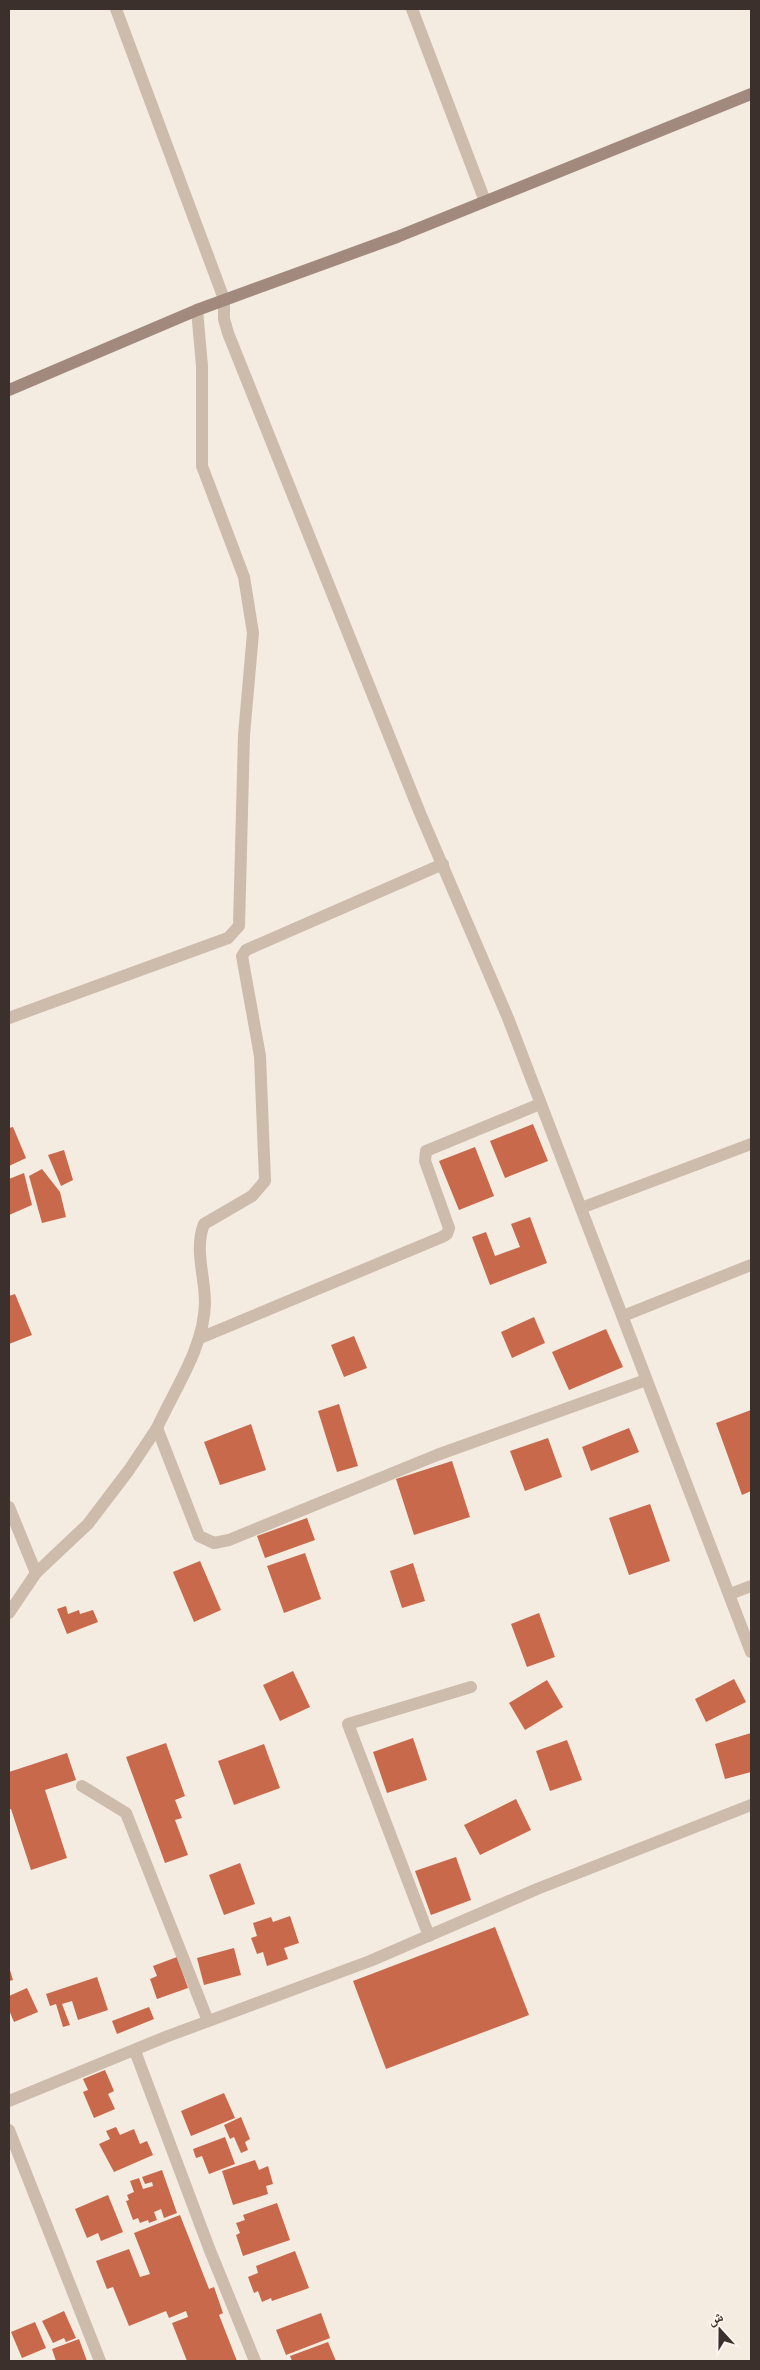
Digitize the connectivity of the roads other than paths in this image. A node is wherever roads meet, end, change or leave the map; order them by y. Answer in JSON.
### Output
{"nodes":[{"id":1,"x":116,"y":9,"type":"edge"},
{"id":2,"x":412,"y":9,"type":"edge"},
{"id":3,"x":751,"y":94,"type":"edge"},
{"id":4,"x":485,"y":201,"type":"junction"},
{"id":5,"x":224,"y":300,"type":"junction"},
{"id":6,"x":198,"y":310,"type":"junction"},
{"id":7,"x":9,"y":390,"type":"edge"},
{"id":8,"x":443,"y":864,"type":"junction"},
{"id":9,"x":9,"y":1018,"type":"edge"},
{"id":10,"x":540,"y":1104,"type":"junction"},
{"id":11,"x":751,"y":1144,"type":"edge"},
{"id":12,"x":581,"y":1208,"type":"junction"},
{"id":13,"x":751,"y":1265,"type":"edge"},
{"id":14,"x":623,"y":1316,"type":"junction"},
{"id":15,"x":200,"y":1338,"type":"junction"},
{"id":16,"x":646,"y":1380,"type":"junction"},
{"id":17,"x":157,"y":1428,"type":"junction"},
{"id":18,"x":9,"y":1507,"type":"edge"},
{"id":19,"x":36,"y":1573,"type":"junction"},
{"id":20,"x":751,"y":1586,"type":"edge"},
{"id":21,"x":730,"y":1594,"type":"junction"},
{"id":22,"x":9,"y":1612,"type":"edge"},
{"id":23,"x":751,"y":1652,"type":"edge"},
{"id":24,"x":471,"y":1687,"type":"dead end"},
{"id":25,"x":82,"y":1786,"type":"dead end"},
{"id":26,"x":751,"y":1805,"type":"edge"},
{"id":27,"x":429,"y":1936,"type":"junction"},
{"id":28,"x":208,"y":2021,"type":"junction"},
{"id":29,"x":135,"y":2051,"type":"junction"},
{"id":30,"x":9,"y":2100,"type":"edge"},
{"id":31,"x":9,"y":2130,"type":"edge"},
{"id":32,"x":100,"y":2361,"type":"edge"},
{"id":33,"x":255,"y":2361,"type":"edge"}],
"edges":[{"from":1,"to":5,"type":"street"},
{"from":2,"to":4,"type":"street"},
{"from":3,"to":4,"type":"main road"},
{"from":4,"to":5,"type":"main road"},
{"from":5,"to":6,"type":"main road"},
{"from":5,"to":8,"type":"street"},
{"from":6,"to":7,"type":"main road"},
{"from":6,"to":9,"type":"street"},
{"from":8,"to":10,"type":"street"},
{"from":8,"to":15,"type":"street"},
{"from":10,"to":12,"type":"street"},
{"from":10,"to":15,"type":"street"},
{"from":11,"to":12,"type":"street"},
{"from":12,"to":14,"type":"street"},
{"from":13,"to":14,"type":"street"},
{"from":14,"to":16,"type":"street"},
{"from":15,"to":17,"type":"street"},
{"from":16,"to":17,"type":"street"},
{"from":16,"to":21,"type":"street"},
{"from":17,"to":19,"type":"street"},
{"from":18,"to":19,"type":"street"},
{"from":19,"to":22,"type":"street"},
{"from":20,"to":21,"type":"street"},
{"from":21,"to":23,"type":"street"},
{"from":24,"to":27,"type":"street"},
{"from":25,"to":28,"type":"street"},
{"from":26,"to":27,"type":"street"},
{"from":27,"to":28,"type":"street"},
{"from":28,"to":29,"type":"street"},
{"from":29,"to":30,"type":"street"},
{"from":29,"to":33,"type":"street"},
{"from":31,"to":32,"type":"street"}]}
